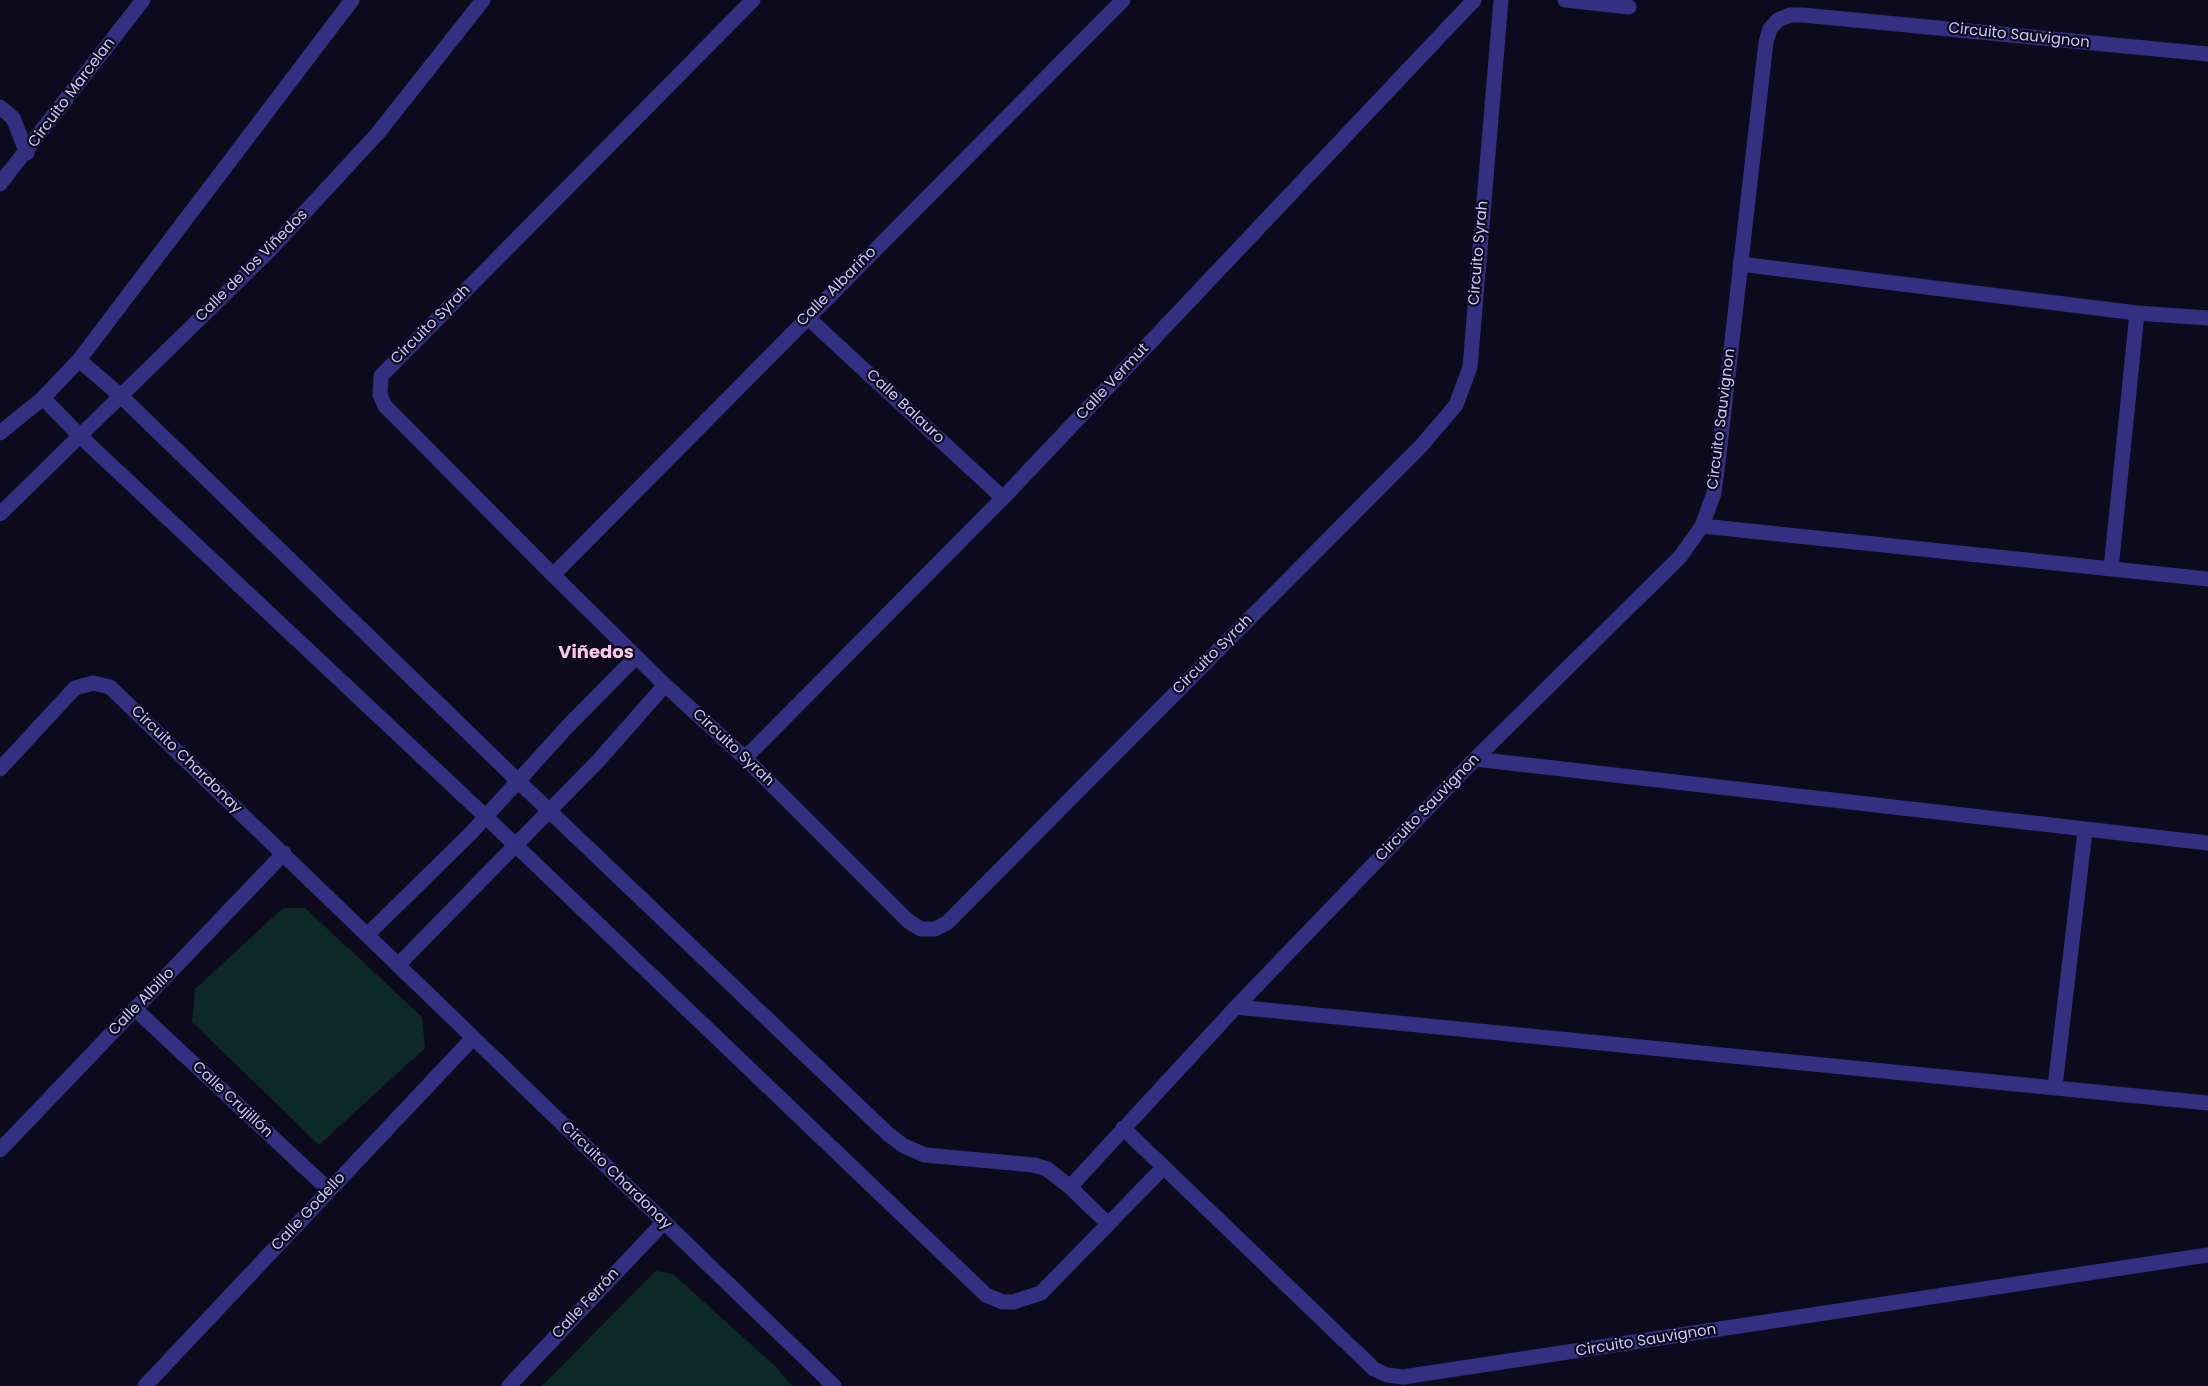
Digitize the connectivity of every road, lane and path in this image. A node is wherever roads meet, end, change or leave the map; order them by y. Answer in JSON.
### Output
{"nodes":[{"id":1,"x":142,"y":0,"type":"edge"},
{"id":2,"x":352,"y":0,"type":"edge"},
{"id":3,"x":483,"y":0,"type":"edge"},
{"id":4,"x":753,"y":0,"type":"edge"},
{"id":5,"x":1123,"y":0,"type":"edge"},
{"id":6,"x":1474,"y":0,"type":"edge"},
{"id":7,"x":1501,"y":0,"type":"edge"},
{"id":8,"x":1565,"y":0,"type":"edge"},
{"id":9,"x":1629,"y":7,"type":"dead end"},
{"id":10,"x":2208,"y":54,"type":"edge"},
{"id":11,"x":0,"y":107,"type":"edge"},
{"id":12,"x":27,"y":153,"type":"junction"},
{"id":13,"x":0,"y":184,"type":"edge"},
{"id":14,"x":1740,"y":264,"type":"junction"},
{"id":15,"x":2137,"y":313,"type":"junction"},
{"id":16,"x":807,"y":317,"type":"junction"},
{"id":17,"x":2208,"y":318,"type":"edge"},
{"id":18,"x":78,"y":360,"type":"junction"},
{"id":19,"x":122,"y":396,"type":"junction"},
{"id":20,"x":43,"y":398,"type":"junction"},
{"id":21,"x":0,"y":433,"type":"edge"},
{"id":22,"x":79,"y":435,"type":"junction"},
{"id":23,"x":1003,"y":498,"type":"junction"},
{"id":24,"x":0,"y":514,"type":"edge"},
{"id":25,"x":1702,"y":526,"type":"junction"},
{"id":26,"x":2111,"y":570,"type":"junction"},
{"id":27,"x":553,"y":575,"type":"junction"},
{"id":28,"x":2208,"y":579,"type":"edge"},
{"id":29,"x":636,"y":657,"type":"junction"},
{"id":30,"x":665,"y":685,"type":"junction"},
{"id":31,"x":745,"y":758,"type":"junction"},
{"id":32,"x":1475,"y":759,"type":"junction"},
{"id":33,"x":0,"y":769,"type":"edge"},
{"id":34,"x":518,"y":781,"type":"junction"},
{"id":35,"x":550,"y":810,"type":"junction"},
{"id":36,"x":485,"y":816,"type":"junction"},
{"id":37,"x":2085,"y":831,"type":"junction"},
{"id":38,"x":2208,"y":843,"type":"edge"},
{"id":39,"x":515,"y":845,"type":"junction"},
{"id":40,"x":284,"y":853,"type":"junction"},
{"id":41,"x":367,"y":935,"type":"junction"},
{"id":42,"x":398,"y":965,"type":"junction"},
{"id":43,"x":1236,"y":1006,"type":"junction"},
{"id":44,"x":135,"y":1009,"type":"junction"},
{"id":45,"x":473,"y":1038,"type":"junction"},
{"id":46,"x":2055,"y":1087,"type":"junction"},
{"id":47,"x":2208,"y":1103,"type":"edge"},
{"id":48,"x":1123,"y":1128,"type":"junction"},
{"id":49,"x":0,"y":1150,"type":"edge"},
{"id":50,"x":1163,"y":1168,"type":"junction"},
{"id":51,"x":1071,"y":1187,"type":"junction"},
{"id":52,"x":329,"y":1190,"type":"junction"},
{"id":53,"x":664,"y":1222,"type":"junction"},
{"id":54,"x":1108,"y":1224,"type":"junction"},
{"id":55,"x":2208,"y":1255,"type":"edge"},
{"id":56,"x":145,"y":1386,"type":"edge"},
{"id":57,"x":509,"y":1386,"type":"edge"},
{"id":58,"x":834,"y":1386,"type":"edge"}],
"edges":[{"from":1,"to":12,"type":"street","name":"Circuito Marcelan"},
{"from":2,"to":18,"type":"street"},
{"from":3,"to":19,"type":"street","name":"Calle de los Viñedos"},
{"from":4,"to":27,"type":"street","name":"Circuito Syrah"},
{"from":5,"to":16,"type":"street","name":"Calle Albariño"},
{"from":6,"to":23,"type":"street","name":"Calle Vermut"},
{"from":7,"to":31,"type":"street","name":"Circuito Syrah"},
{"from":8,"to":9,"type":"street"},
{"from":10,"to":14,"type":"street","name":"Circuito Sauvignon"},
{"from":11,"to":12,"type":"street"},
{"from":12,"to":13,"type":"street","name":"Circuito Marcelan"},
{"from":14,"to":15,"type":"street"},
{"from":14,"to":25,"type":"street","name":"Circuito Sauvignon"},
{"from":15,"to":17,"type":"street"},
{"from":15,"to":26,"type":"street"},
{"from":16,"to":23,"type":"street","name":"Calle Balauro"},
{"from":16,"to":27,"type":"street","name":"Calle Albariño"},
{"from":18,"to":19,"type":"street"},
{"from":18,"to":20,"type":"street"},
{"from":19,"to":22,"type":"street","name":"Calle de los Viñedos"},
{"from":19,"to":34,"type":"street"},
{"from":20,"to":21,"type":"street"},
{"from":20,"to":22,"type":"street"},
{"from":22,"to":24,"type":"street","name":"Calle de los Viñedos"},
{"from":22,"to":36,"type":"street"},
{"from":23,"to":31,"type":"street","name":"Calle Vermut"},
{"from":25,"to":26,"type":"street"},
{"from":25,"to":32,"type":"street","name":"Circuito Sauvignon"},
{"from":26,"to":28,"type":"street"},
{"from":27,"to":29,"type":"street","name":"Circuito Syrah"},
{"from":29,"to":30,"type":"street","name":"Circuito Syrah"},
{"from":29,"to":34,"type":"street"},
{"from":30,"to":31,"type":"street","name":"Circuito Syrah"},
{"from":30,"to":35,"type":"street"},
{"from":32,"to":37,"type":"street"},
{"from":32,"to":43,"type":"street","name":"Circuito Sauvignon"},
{"from":33,"to":40,"type":"street","name":"Circuito Chardonay"},
{"from":34,"to":35,"type":"street"},
{"from":34,"to":36,"type":"street"},
{"from":35,"to":39,"type":"street"},
{"from":35,"to":51,"type":"street"},
{"from":36,"to":39,"type":"street"},
{"from":36,"to":41,"type":"street"},
{"from":37,"to":38,"type":"street"},
{"from":37,"to":46,"type":"street"},
{"from":39,"to":42,"type":"street"},
{"from":39,"to":54,"type":"street"},
{"from":40,"to":41,"type":"street","name":"Circuito Chardonay"},
{"from":40,"to":44,"type":"street","name":"Calle Albillo"},
{"from":41,"to":42,"type":"street","name":"Circuito Chardonay"},
{"from":42,"to":45,"type":"street","name":"Circuito Chardonay"},
{"from":43,"to":46,"type":"street"},
{"from":43,"to":48,"type":"street","name":"Circuito Sauvignon"},
{"from":44,"to":49,"type":"street","name":"Calle Albillo"},
{"from":44,"to":52,"type":"street","name":"Calle Crujillón"},
{"from":45,"to":52,"type":"street","name":"Calle Godello"},
{"from":45,"to":53,"type":"street","name":"Circuito Chardonay"},
{"from":46,"to":47,"type":"street"},
{"from":48,"to":50,"type":"street","name":"Circuito Sauvignon"},
{"from":48,"to":51,"type":"street","name":"Circuito Sauvignon"},
{"from":50,"to":54,"type":"street"},
{"from":50,"to":55,"type":"street","name":"Circuito Sauvignon"},
{"from":51,"to":54,"type":"street"},
{"from":52,"to":56,"type":"street","name":"Calle Godello"},
{"from":53,"to":57,"type":"street","name":"Calle Ferrón"},
{"from":53,"to":58,"type":"street","name":"Circuito Chardonay"}]}
